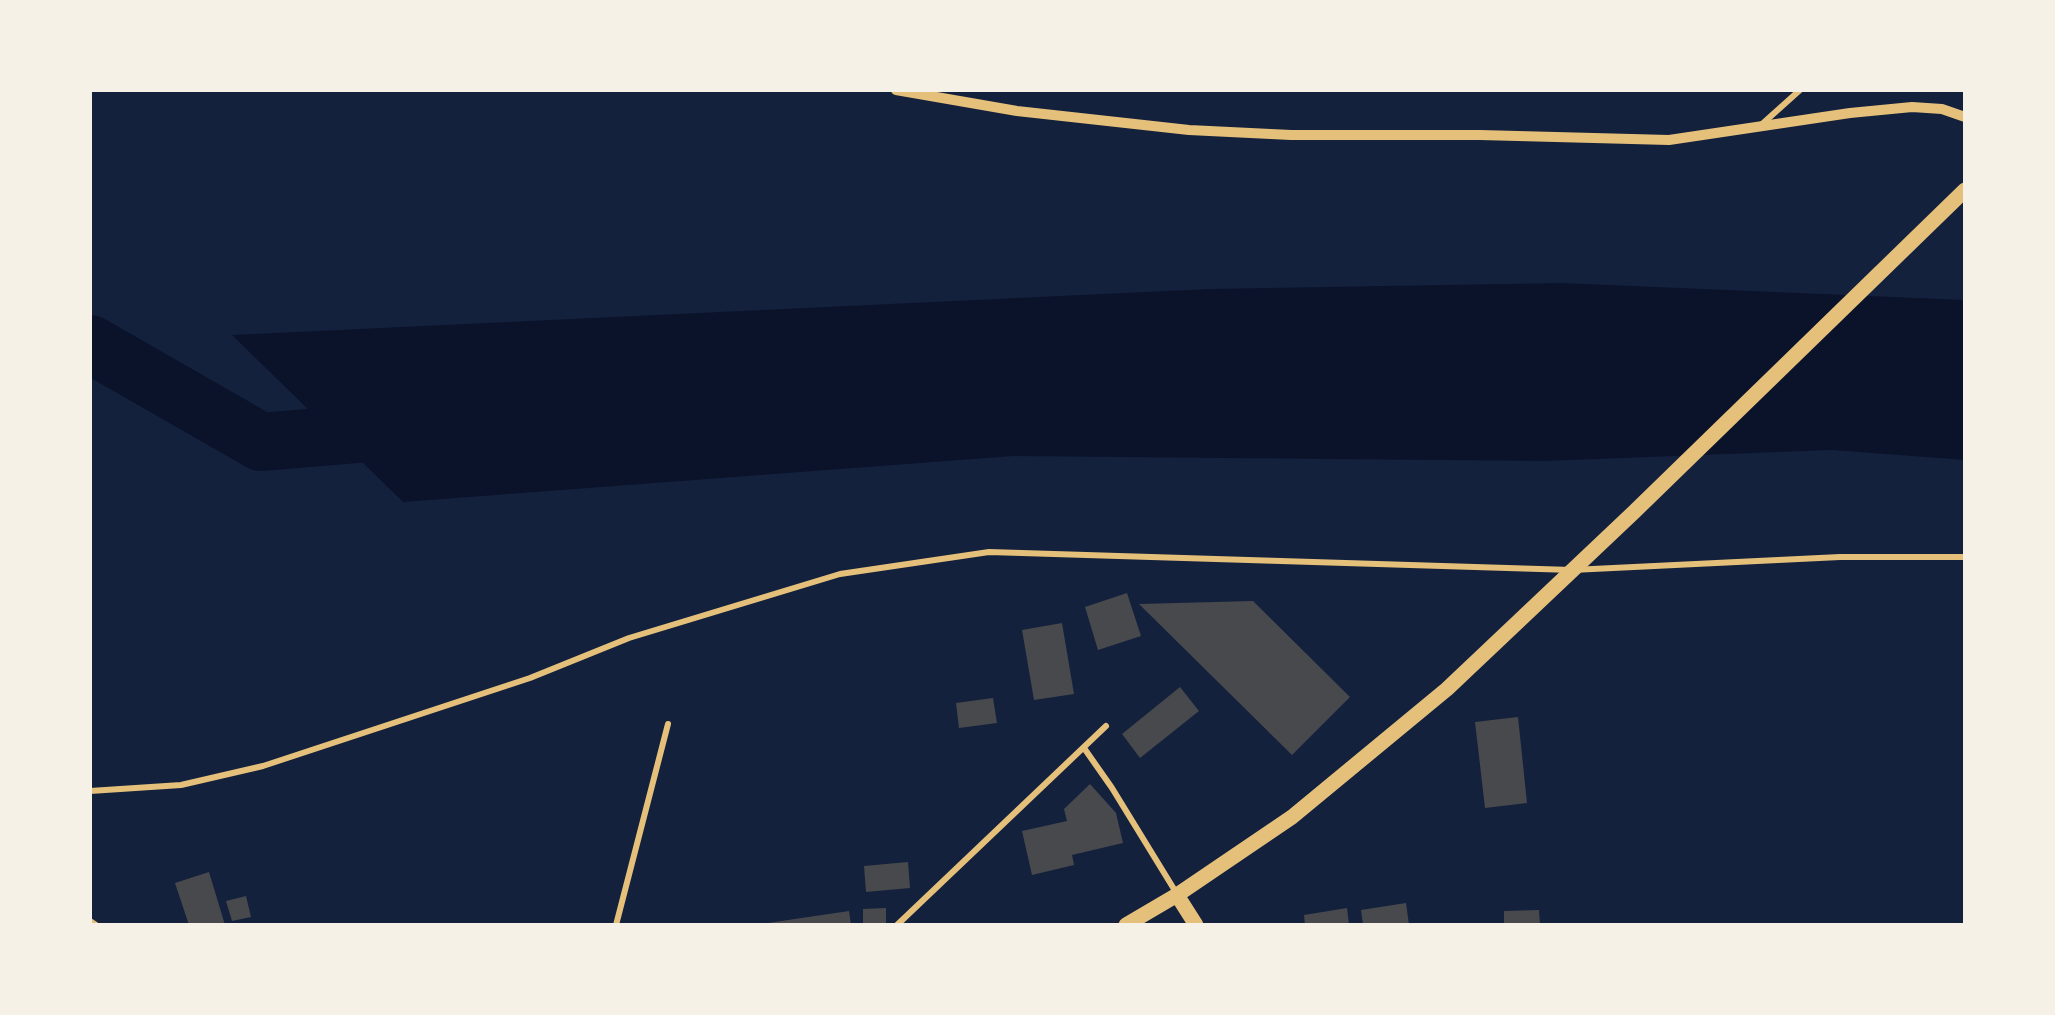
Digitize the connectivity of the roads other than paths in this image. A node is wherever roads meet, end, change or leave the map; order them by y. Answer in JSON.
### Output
{"nodes":[{"id":1,"x":896,"y":90,"type":"edge"},
{"id":2,"x":1800,"y":90,"type":"edge"},
{"id":3,"x":941,"y":94,"type":"edge"},
{"id":4,"x":1965,"y":117,"type":"edge"},
{"id":5,"x":1761,"y":126,"type":"junction"},
{"id":6,"x":1965,"y":190,"type":"edge"},
{"id":7,"x":1965,"y":557,"type":"edge"},
{"id":8,"x":1572,"y":570,"type":"junction"},
{"id":9,"x":668,"y":724,"type":"dead end"},
{"id":10,"x":1106,"y":726,"type":"dead end"},
{"id":11,"x":1084,"y":748,"type":"junction"},
{"id":12,"x":90,"y":791,"type":"edge"},
{"id":13,"x":1177,"y":895,"type":"junction"},
{"id":14,"x":90,"y":921,"type":"edge"},
{"id":15,"x":96,"y":925,"type":"edge"},
{"id":16,"x":616,"y":925,"type":"edge"},
{"id":17,"x":897,"y":925,"type":"edge"},
{"id":18,"x":1126,"y":925,"type":"edge"},
{"id":19,"x":1196,"y":925,"type":"edge"}],
"edges":[{"from":1,"to":3,"type":"street"},
{"from":2,"to":5,"type":"street"},
{"from":3,"to":5,"type":"street"},
{"from":4,"to":5,"type":"street"},
{"from":6,"to":8,"type":"main road"},
{"from":7,"to":8,"type":"street"},
{"from":8,"to":12,"type":"street"},
{"from":8,"to":13,"type":"main road"},
{"from":9,"to":16,"type":"street"},
{"from":10,"to":11,"type":"street"},
{"from":11,"to":13,"type":"street"},
{"from":11,"to":17,"type":"street"},
{"from":13,"to":18,"type":"main road"},
{"from":13,"to":19,"type":"main road"},
{"from":14,"to":15,"type":"street"}]}
